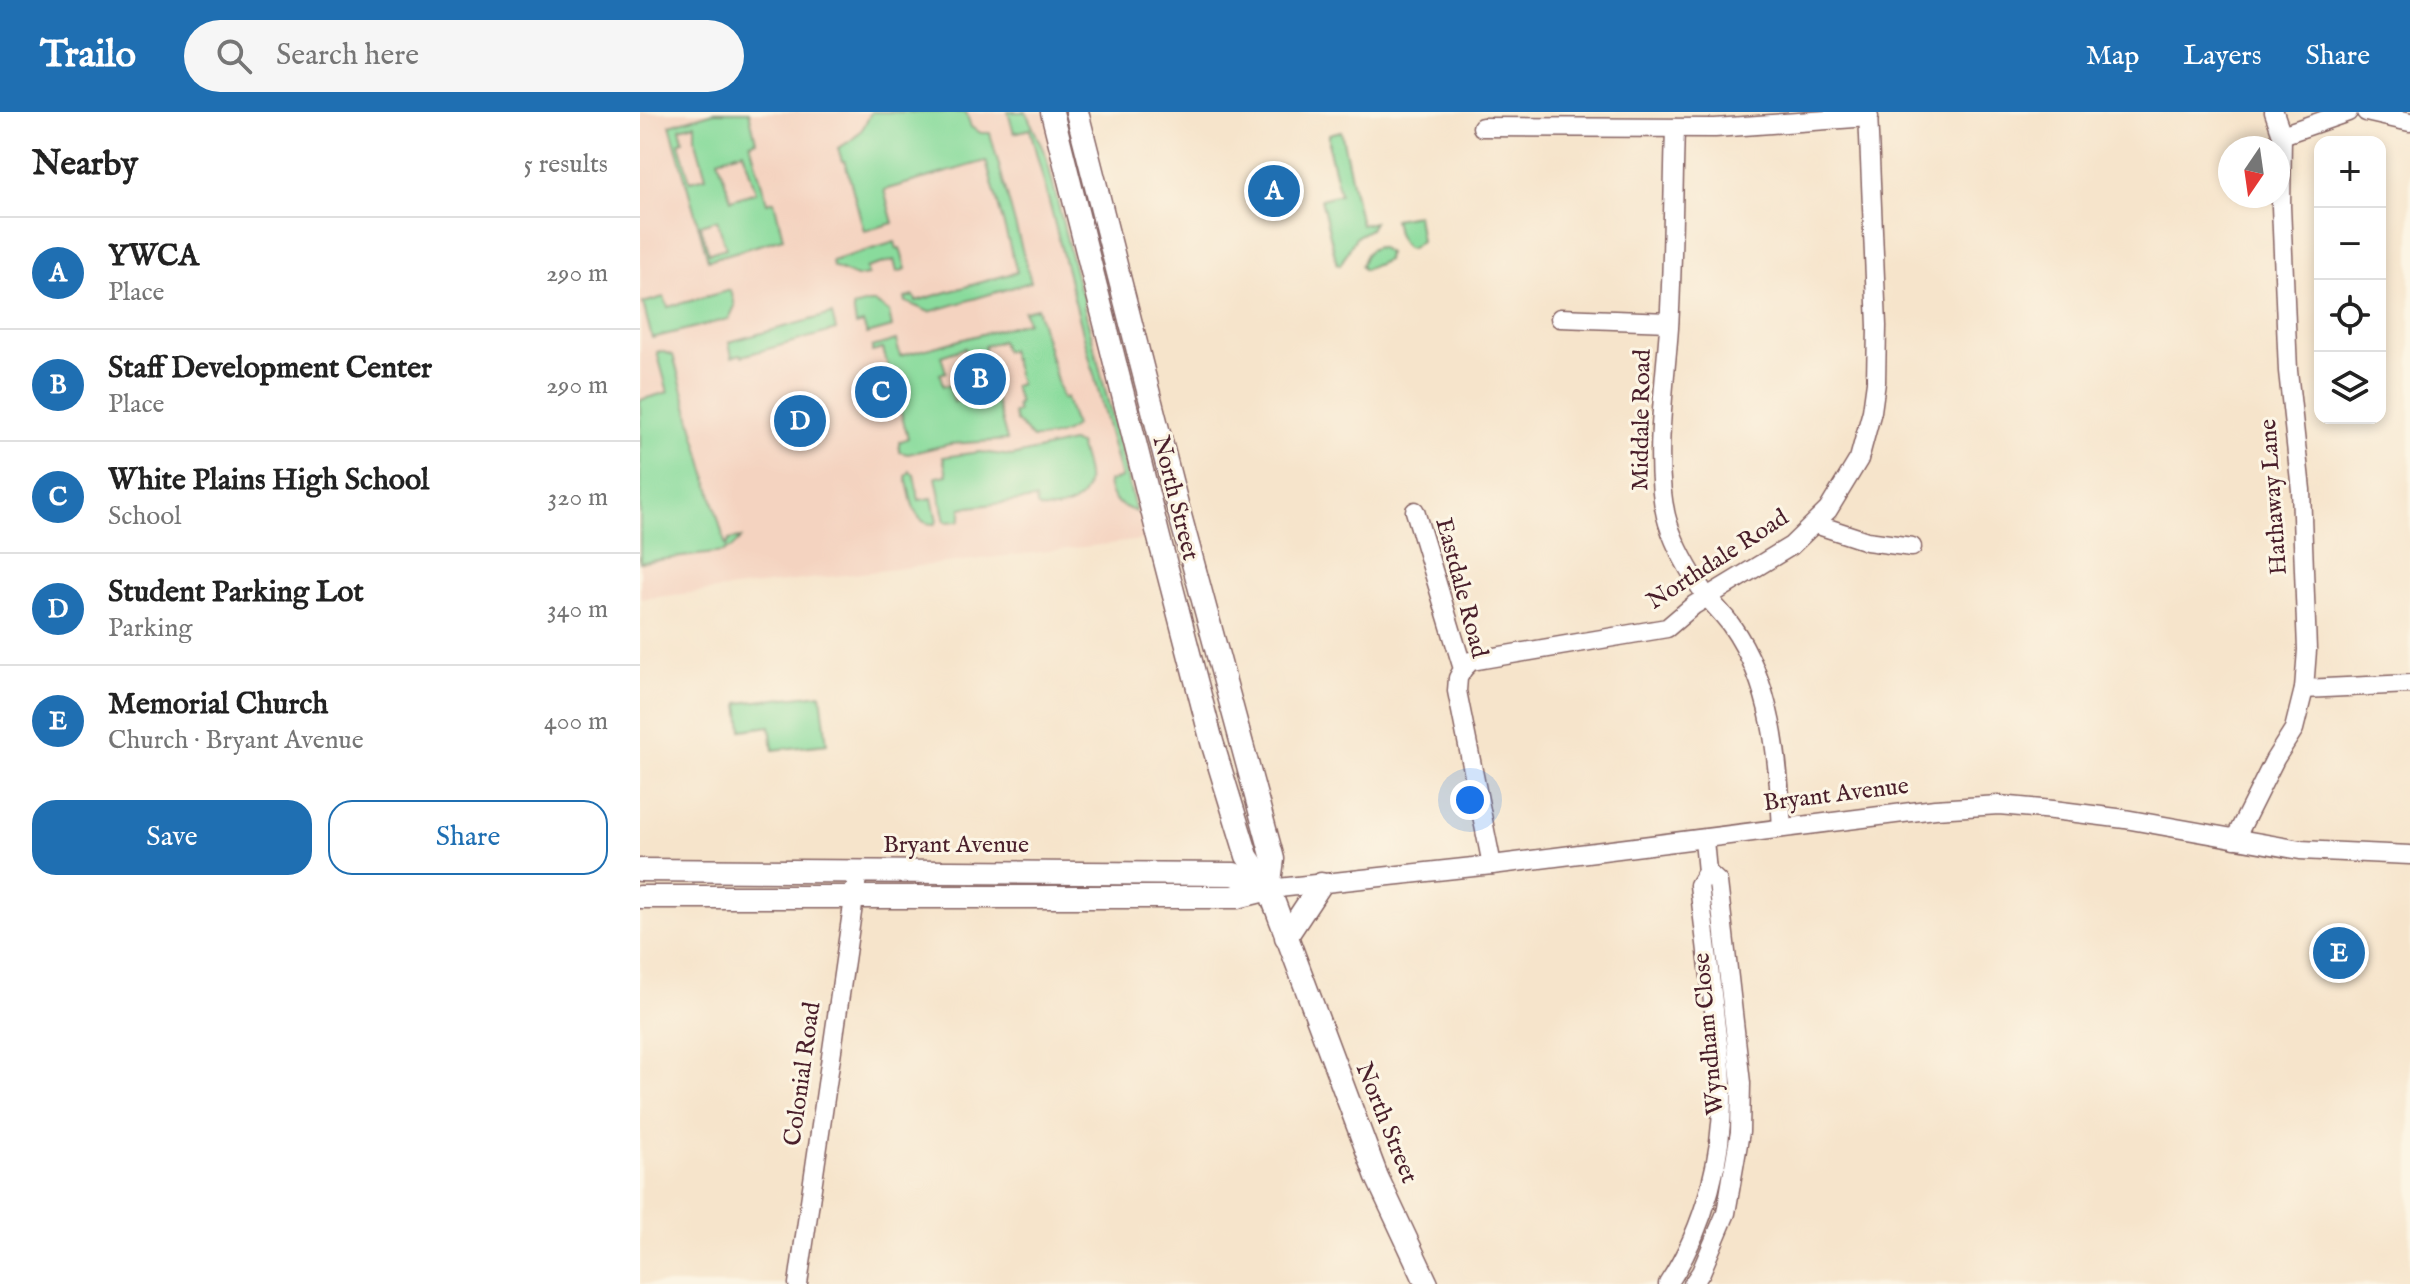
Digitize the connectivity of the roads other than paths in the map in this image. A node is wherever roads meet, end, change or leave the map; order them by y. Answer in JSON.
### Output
{"nodes":[{"id":1,"x":1052,"y":112,"type":"edge"},
{"id":2,"x":1077,"y":112,"type":"edge"},
{"id":3,"x":2274,"y":112,"type":"edge"},
{"id":4,"x":2348,"y":112,"type":"edge"},
{"id":5,"x":2366,"y":112,"type":"edge"},
{"id":6,"x":1868,"y":114,"type":"edge"},
{"id":7,"x":2410,"y":122,"type":"edge"},
{"id":8,"x":1482,"y":127,"type":"dead end"},
{"id":9,"x":1675,"y":128,"type":"junction"},
{"id":10,"x":2282,"y":135,"type":"junction"},
{"id":11,"x":1560,"y":318,"type":"dead end"},
{"id":12,"x":1669,"y":322,"type":"junction"},
{"id":13,"x":1415,"y":511,"type":"dead end"},
{"id":14,"x":1815,"y":524,"type":"junction"},
{"id":15,"x":1912,"y":547,"type":"dead end"},
{"id":16,"x":1708,"y":597,"type":"junction"},
{"id":17,"x":1463,"y":669,"type":"junction"},
{"id":18,"x":2410,"y":684,"type":"edge"},
{"id":19,"x":2304,"y":689,"type":"junction"},
{"id":20,"x":1782,"y":828,"type":"junction"},
{"id":21,"x":2235,"y":839,"type":"junction"},
{"id":22,"x":1704,"y":840,"type":"junction"},
{"id":23,"x":2410,"y":855,"type":"edge"},
{"id":24,"x":1492,"y":865,"type":"junction"},
{"id":25,"x":640,"y":870,"type":"edge"},
{"id":26,"x":858,"y":871,"type":"junction"},
{"id":27,"x":1321,"y":884,"type":"junction"},
{"id":28,"x":1269,"y":889,"type":"junction"},
{"id":29,"x":640,"y":897,"type":"edge"},
{"id":30,"x":853,"y":899,"type":"junction"},
{"id":31,"x":1286,"y":937,"type":"junction"},
{"id":32,"x":1732,"y":1084,"type":"junction"},
{"id":33,"x":1682,"y":1262,"type":"junction"},
{"id":34,"x":1697,"y":1278,"type":"edge"},
{"id":35,"x":798,"y":1284,"type":"edge"},
{"id":36,"x":1427,"y":1284,"type":"edge"},
{"id":37,"x":1668,"y":1284,"type":"edge"}],
"edges":[{"from":1,"to":28,"type":"main road","name":"North Street"},
{"from":2,"to":28,"type":"main road","name":"North Street"},
{"from":3,"to":10,"type":"street","name":"Hathaway Lane"},
{"from":4,"to":10,"type":"street"},
{"from":5,"to":7,"type":"street"},
{"from":6,"to":9,"type":"street"},
{"from":6,"to":14,"type":"street","name":"Northdale Road"},
{"from":8,"to":9,"type":"street"},
{"from":9,"to":12,"type":"street","name":"Middale Road"},
{"from":10,"to":19,"type":"street","name":"Hathaway Lane"},
{"from":11,"to":12,"type":"street"},
{"from":12,"to":16,"type":"street","name":"Middale Road"},
{"from":13,"to":17,"type":"street","name":"Eastdale Road"},
{"from":14,"to":15,"type":"street"},
{"from":14,"to":16,"type":"street","name":"Northdale Road"},
{"from":16,"to":17,"type":"street","name":"Northdale Road"},
{"from":16,"to":20,"type":"street","name":"Middale Road"},
{"from":17,"to":24,"type":"street","name":"Eastdale Road"},
{"from":18,"to":19,"type":"street"},
{"from":19,"to":21,"type":"street","name":"Hathaway Lane"},
{"from":20,"to":21,"type":"street","name":"Bryant Avenue"},
{"from":20,"to":22,"type":"street","name":"Bryant Avenue"},
{"from":21,"to":23,"type":"street","name":"Bryant Avenue"},
{"from":22,"to":24,"type":"street","name":"Bryant Avenue"},
{"from":22,"to":32,"type":"street","name":"Wyndham Close"},
{"from":24,"to":27,"type":"street","name":"Bryant Avenue"},
{"from":25,"to":26,"type":"main road","name":"Bryant Avenue"},
{"from":26,"to":28,"type":"main road","name":"Bryant Avenue"},
{"from":26,"to":30,"type":"street","name":"Colonial Road"},
{"from":27,"to":28,"type":"street","name":"Bryant Avenue"},
{"from":27,"to":31,"type":"main road"},
{"from":28,"to":30,"type":"main road","name":"Bryant Avenue"},
{"from":28,"to":31,"type":"main road","name":"North Street"},
{"from":29,"to":30,"type":"main road","name":"Bryant Avenue"},
{"from":30,"to":35,"type":"street","name":"Colonial Road"},
{"from":31,"to":36,"type":"main road","name":"North Street"},
{"from":32,"to":33,"type":"street","name":"Wyndham Close"},
{"from":32,"to":34,"type":"street","name":"Wyndham Close"},
{"from":33,"to":34,"type":"street"},
{"from":33,"to":37,"type":"street","name":"Wyndham Close"}]}
